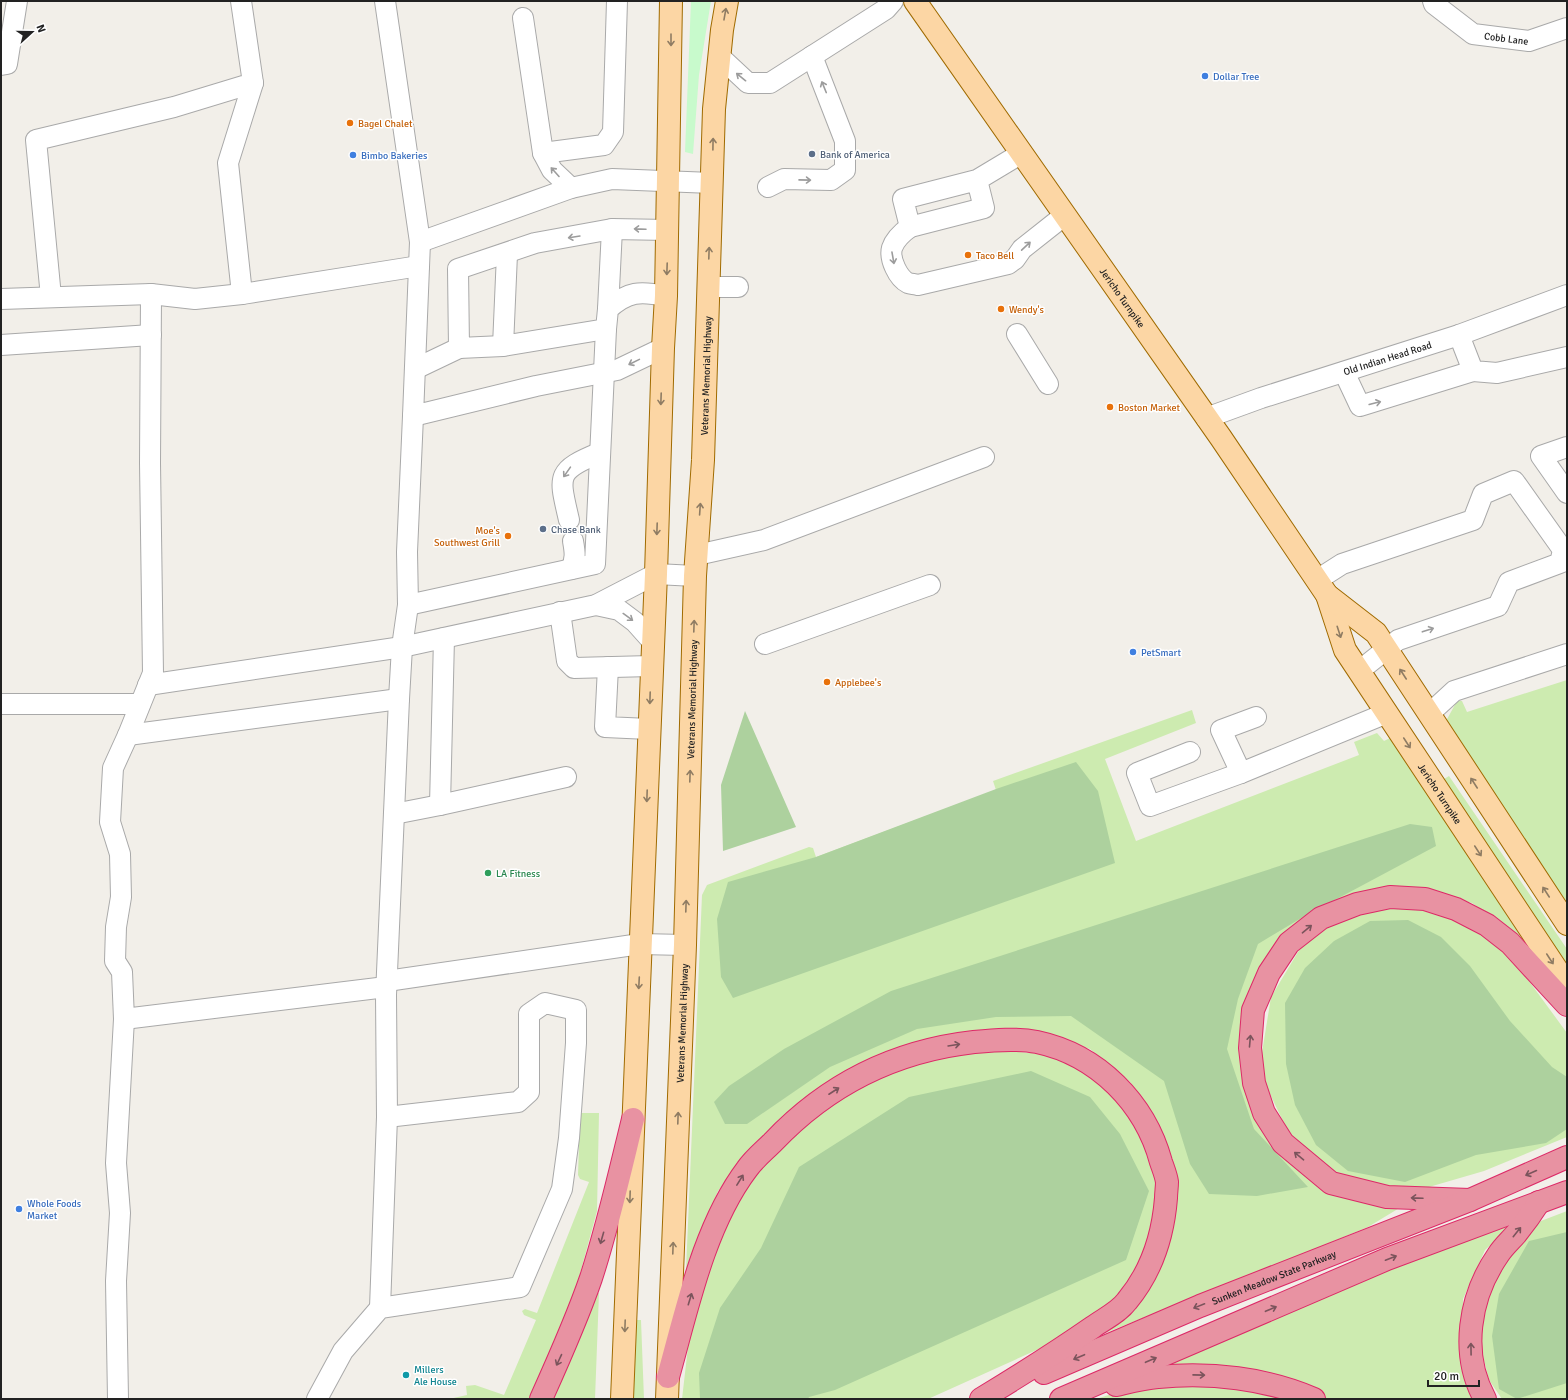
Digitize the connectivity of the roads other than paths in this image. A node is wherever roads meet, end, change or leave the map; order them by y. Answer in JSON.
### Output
{"nodes":[{"id":1,"x":17,"y":1,"type":"edge"},
{"id":2,"x":241,"y":1,"type":"edge"},
{"id":3,"x":385,"y":1,"type":"edge"},
{"id":4,"x":616,"y":1,"type":"edge"},
{"id":5,"x":671,"y":1,"type":"edge"},
{"id":6,"x":727,"y":1,"type":"edge"},
{"id":7,"x":893,"y":1,"type":"edge"},
{"id":8,"x":915,"y":1,"type":"edge"},
{"id":9,"x":1433,"y":1,"type":"edge"},
{"id":10,"x":523,"y":18,"type":"dead end"},
{"id":11,"x":1567,"y":28,"type":"edge"},
{"id":12,"x":719,"y":56,"type":"junction"},
{"id":13,"x":812,"y":56,"type":"junction"},
{"id":14,"x":1,"y":65,"type":"edge"},
{"id":15,"x":253,"y":83,"type":"junction"},
{"id":16,"x":543,"y":153,"type":"junction"},
{"id":17,"x":1022,"y":153,"type":"junction"},
{"id":18,"x":670,"y":180,"type":"junction"},
{"id":19,"x":978,"y":180,"type":"junction"},
{"id":20,"x":712,"y":183,"type":"junction"},
{"id":21,"x":768,"y":187,"type":"dead end"},
{"id":22,"x":570,"y":188,"type":"junction"},
{"id":23,"x":1065,"y":214,"type":"junction"},
{"id":24,"x":910,"y":227,"type":"junction"},
{"id":25,"x":612,"y":229,"type":"junction"},
{"id":26,"x":668,"y":230,"type":"junction"},
{"id":27,"x":420,"y":242,"type":"junction"},
{"id":28,"x":506,"y":254,"type":"junction"},
{"id":29,"x":419,"y":266,"type":"junction"},
{"id":30,"x":708,"y":286,"type":"junction"},
{"id":31,"x":738,"y":287,"type":"dead end"},
{"id":32,"x":151,"y":294,"type":"junction"},
{"id":33,"x":242,"y":294,"type":"junction"},
{"id":34,"x":1567,"y":295,"type":"edge"},
{"id":35,"x":666,"y":296,"type":"junction"},
{"id":36,"x":51,"y":297,"type":"junction"},
{"id":37,"x":1,"y":299,"type":"edge"},
{"id":38,"x":614,"y":304,"type":"junction"},
{"id":39,"x":606,"y":329,"type":"junction"},
{"id":40,"x":1017,"y":334,"type":"dead end"},
{"id":41,"x":150,"y":335,"type":"junction"},
{"id":42,"x":1459,"y":335,"type":"junction"},
{"id":43,"x":1,"y":345,"type":"edge"},
{"id":44,"x":503,"y":346,"type":"junction"},
{"id":45,"x":460,"y":348,"type":"junction"},
{"id":46,"x":663,"y":348,"type":"junction"},
{"id":47,"x":1567,"y":357,"type":"edge"},
{"id":48,"x":415,"y":369,"type":"junction"},
{"id":49,"x":1473,"y":371,"type":"junction"},
{"id":50,"x":1344,"y":372,"type":"junction"},
{"id":51,"x":604,"y":373,"type":"junction"},
{"id":52,"x":1048,"y":384,"type":"dead end"},
{"id":53,"x":413,"y":416,"type":"junction"},
{"id":54,"x":1206,"y":418,"type":"junction"},
{"id":55,"x":1567,"y":447,"type":"edge"},
{"id":56,"x":599,"y":453,"type":"junction"},
{"id":57,"x":984,"y":457,"type":"dead end"},
{"id":58,"x":1567,"y":493,"type":"edge"},
{"id":59,"x":569,"y":520,"type":"dead end"},
{"id":60,"x":573,"y":541,"type":"dead end"},
{"id":61,"x":696,"y":565,"type":"junction"},
{"id":62,"x":571,"y":569,"type":"junction"},
{"id":63,"x":656,"y":574,"type":"junction"},
{"id":64,"x":930,"y":585,"type":"dead end"},
{"id":65,"x":1322,"y":588,"type":"junction"},
{"id":66,"x":408,"y":605,"type":"junction"},
{"id":67,"x":596,"y":605,"type":"junction"},
{"id":68,"x":560,"y":612,"type":"junction"},
{"id":69,"x":444,"y":638,"type":"junction"},
{"id":70,"x":652,"y":641,"type":"junction"},
{"id":71,"x":765,"y":644,"type":"dead end"},
{"id":72,"x":402,"y":647,"type":"junction"},
{"id":73,"x":1386,"y":648,"type":"junction"},
{"id":74,"x":1567,"y":654,"type":"edge"},
{"id":75,"x":651,"y":666,"type":"junction"},
{"id":76,"x":608,"y":667,"type":"junction"},
{"id":77,"x":1359,"y":671,"type":"junction"},
{"id":78,"x":148,"y":685,"type":"junction"},
{"id":79,"x":399,"y":699,"type":"junction"},
{"id":80,"x":1,"y":704,"type":"edge"},
{"id":81,"x":140,"y":704,"type":"junction"},
{"id":82,"x":1387,"y":713,"type":"junction"},
{"id":83,"x":1429,"y":714,"type":"junction"},
{"id":84,"x":1256,"y":717,"type":"dead end"},
{"id":85,"x":649,"y":729,"type":"junction"},
{"id":86,"x":128,"y":735,"type":"junction"},
{"id":87,"x":1190,"y":752,"type":"dead end"},
{"id":88,"x":1241,"y":773,"type":"junction"},
{"id":89,"x":566,"y":777,"type":"dead end"},
{"id":90,"x":440,"y":805,"type":"junction"},
{"id":91,"x":394,"y":814,"type":"junction"},
{"id":92,"x":1567,"y":924,"type":"edge"},
{"id":93,"x":640,"y":944,"type":"junction"},
{"id":94,"x":685,"y":945,"type":"junction"},
{"id":95,"x":386,"y":984,"type":"junction"},
{"id":96,"x":1567,"y":985,"type":"edge"},
{"id":97,"x":1567,"y":1005,"type":"edge"},
{"id":98,"x":124,"y":1019,"type":"junction"},
{"id":99,"x":387,"y":1117,"type":"junction"},
{"id":100,"x":633,"y":1119,"type":"junction"},
{"id":101,"x":1567,"y":1157,"type":"edge"},
{"id":102,"x":1567,"y":1192,"type":"edge"},
{"id":103,"x":1470,"y":1200,"type":"junction"},
{"id":104,"x":1539,"y":1202,"type":"junction"},
{"id":105,"x":380,"y":1308,"type":"junction"},
{"id":106,"x":668,"y":1377,"type":"junction"},
{"id":107,"x":1069,"y":1396,"type":"edge"},
{"id":108,"x":118,"y":1399,"type":"edge"},
{"id":109,"x":317,"y":1399,"type":"edge"},
{"id":110,"x":541,"y":1399,"type":"edge"},
{"id":111,"x":622,"y":1399,"type":"edge"},
{"id":112,"x":667,"y":1399,"type":"edge"},
{"id":113,"x":982,"y":1399,"type":"edge"},
{"id":114,"x":1314,"y":1399,"type":"edge"},
{"id":115,"x":1485,"y":1399,"type":"edge"}],
"edges":[{"from":1,"to":14,"type":"street"},
{"from":2,"to":15,"type":"street"},
{"from":3,"to":27,"type":"street"},
{"from":4,"to":16,"type":"street"},
{"from":5,"to":18,"type":"main road","one_way":true},
{"from":12,"to":6,"type":"main road","name":"Veterans Memorial Highway","one_way":true},
{"from":7,"to":13,"type":"street"},
{"from":8,"to":17,"type":"main road","name":"Jericho Turnpike"},
{"from":9,"to":11,"type":"street","name":"Cobb Lane"},
{"from":10,"to":16,"type":"street"},
{"from":13,"to":12,"type":"street","one_way":true},
{"from":20,"to":12,"type":"main road","name":"Veterans Memorial Highway","one_way":true},
{"from":21,"to":13,"type":"street","one_way":true},
{"from":15,"to":33,"type":"street"},
{"from":15,"to":36,"type":"street"},
{"from":22,"to":16,"type":"street","one_way":true},
{"from":17,"to":19,"type":"street"},
{"from":17,"to":23,"type":"main road","name":"Jericho Turnpike"},
{"from":18,"to":20,"type":"street"},
{"from":18,"to":22,"type":"street"},
{"from":18,"to":26,"type":"main road"},
{"from":19,"to":24,"type":"street"},
{"from":19,"to":24,"type":"street"},
{"from":30,"to":20,"type":"main road","name":"Veterans Memorial Highway","one_way":true},
{"from":22,"to":27,"type":"street"},
{"from":24,"to":23,"type":"street","one_way":true},
{"from":23,"to":54,"type":"main road","name":"Jericho Turnpike"},
{"from":26,"to":25,"type":"street","one_way":true},
{"from":25,"to":28,"type":"street","one_way":true},
{"from":25,"to":38,"type":"street"},
{"from":26,"to":35,"type":"main road","one_way":true},
{"from":27,"to":29,"type":"street"},
{"from":28,"to":44,"type":"street"},
{"from":28,"to":45,"type":"street"},
{"from":29,"to":33,"type":"street"},
{"from":29,"to":48,"type":"street"},
{"from":30,"to":31,"type":"street"},
{"from":61,"to":30,"type":"main road","name":"Veterans Memorial Highway","one_way":true},
{"from":32,"to":33,"type":"street"},
{"from":32,"to":36,"type":"street"},
{"from":32,"to":41,"type":"street"},
{"from":34,"to":42,"type":"street","name":"Old Indian Head Road"},
{"from":35,"to":38,"type":"street"},
{"from":35,"to":46,"type":"main road"},
{"from":36,"to":37,"type":"street"},
{"from":38,"to":39,"type":"street"},
{"from":39,"to":44,"type":"street"},
{"from":39,"to":51,"type":"street"},
{"from":40,"to":52,"type":"street"},
{"from":41,"to":43,"type":"street"},
{"from":41,"to":78,"type":"street"},
{"from":42,"to":49,"type":"street"},
{"from":42,"to":50,"type":"street","name":"Old Indian Head Road"},
{"from":44,"to":45,"type":"street"},
{"from":45,"to":48,"type":"street"},
{"from":46,"to":51,"type":"street","one_way":true},
{"from":46,"to":63,"type":"main road","one_way":true},
{"from":47,"to":49,"type":"street"},
{"from":48,"to":53,"type":"street"},
{"from":50,"to":49,"type":"street","one_way":true},
{"from":50,"to":54,"type":"street","name":"Old Indian Head Road"},
{"from":51,"to":53,"type":"street"},
{"from":51,"to":56,"type":"street"},
{"from":53,"to":66,"type":"street"},
{"from":54,"to":65,"type":"main road","name":"Jericho Turnpike"},
{"from":55,"to":58,"type":"street"},
{"from":56,"to":59,"type":"street","one_way":true},
{"from":56,"to":62,"type":"street"},
{"from":57,"to":61,"type":"street"},
{"from":60,"to":62,"type":"street"},
{"from":61,"to":63,"type":"street"},
{"from":94,"to":61,"type":"main road","name":"Veterans Memorial Highway","one_way":true},
{"from":62,"to":66,"type":"street"},
{"from":63,"to":67,"type":"street"},
{"from":63,"to":70,"type":"main road"},
{"from":64,"to":71,"type":"street"},
{"from":65,"to":73,"type":"main road","name":"Jericho Turnpike"},
{"from":73,"to":65,"type":"street","one_way":true},
{"from":65,"to":77,"type":"main road","name":"Jericho Turnpike","one_way":true},
{"from":66,"to":72,"type":"street"},
{"from":67,"to":68,"type":"street"},
{"from":67,"to":70,"type":"street","one_way":true},
{"from":68,"to":69,"type":"street"},
{"from":68,"to":76,"type":"street"},
{"from":69,"to":72,"type":"street"},
{"from":69,"to":90,"type":"street"},
{"from":70,"to":75,"type":"main road"},
{"from":72,"to":78,"type":"street"},
{"from":72,"to":79,"type":"street"},
{"from":73,"to":77,"type":"street"},
{"from":83,"to":73,"type":"main road","name":"Jericho Turnpike","one_way":true},
{"from":74,"to":83,"type":"street"},
{"from":75,"to":76,"type":"street"},
{"from":75,"to":85,"type":"main road","one_way":true},
{"from":76,"to":85,"type":"street"},
{"from":77,"to":82,"type":"main road","name":"Jericho Turnpike"},
{"from":78,"to":81,"type":"street"},
{"from":79,"to":86,"type":"street"},
{"from":79,"to":91,"type":"street"},
{"from":80,"to":81,"type":"street"},
{"from":81,"to":86,"type":"street"},
{"from":82,"to":88,"type":"street"},
{"from":82,"to":96,"type":"main road","name":"Jericho Turnpike","one_way":true},
{"from":92,"to":83,"type":"main road","name":"Jericho Turnpike","one_way":true},
{"from":84,"to":88,"type":"street"},
{"from":85,"to":93,"type":"main road","one_way":true},
{"from":86,"to":98,"type":"street"},
{"from":87,"to":88,"type":"street"},
{"from":89,"to":90,"type":"street"},
{"from":90,"to":91,"type":"street"},
{"from":91,"to":95,"type":"street"},
{"from":93,"to":94,"type":"street"},
{"from":93,"to":95,"type":"street"},
{"from":93,"to":100,"type":"main road","one_way":true},
{"from":106,"to":94,"type":"main road","name":"Veterans Memorial Highway","one_way":true},
{"from":95,"to":98,"type":"street"},
{"from":95,"to":99,"type":"street"},
{"from":103,"to":97,"type":"highway","one_way":true},
{"from":98,"to":108,"type":"street"},
{"from":99,"to":105,"type":"street"},
{"from":99,"to":105,"type":"street"},
{"from":100,"to":110,"type":"highway","one_way":true},
{"from":100,"to":111,"type":"main road","one_way":true},
{"from":101,"to":103,"type":"highway","name":"Sunken Meadow State Parkway","one_way":true},
{"from":102,"to":104,"type":"highway"},
{"from":103,"to":113,"type":"highway","name":"Sunken Meadow State Parkway","one_way":true},
{"from":107,"to":104,"type":"highway","one_way":true},
{"from":115,"to":104,"type":"highway","one_way":true},
{"from":105,"to":109,"type":"street"},
{"from":106,"to":112,"type":"main road","name":"Veterans Memorial Highway"},
{"from":106,"to":113,"type":"highway","one_way":true},
{"from":107,"to":114,"type":"highway","one_way":true}]}
